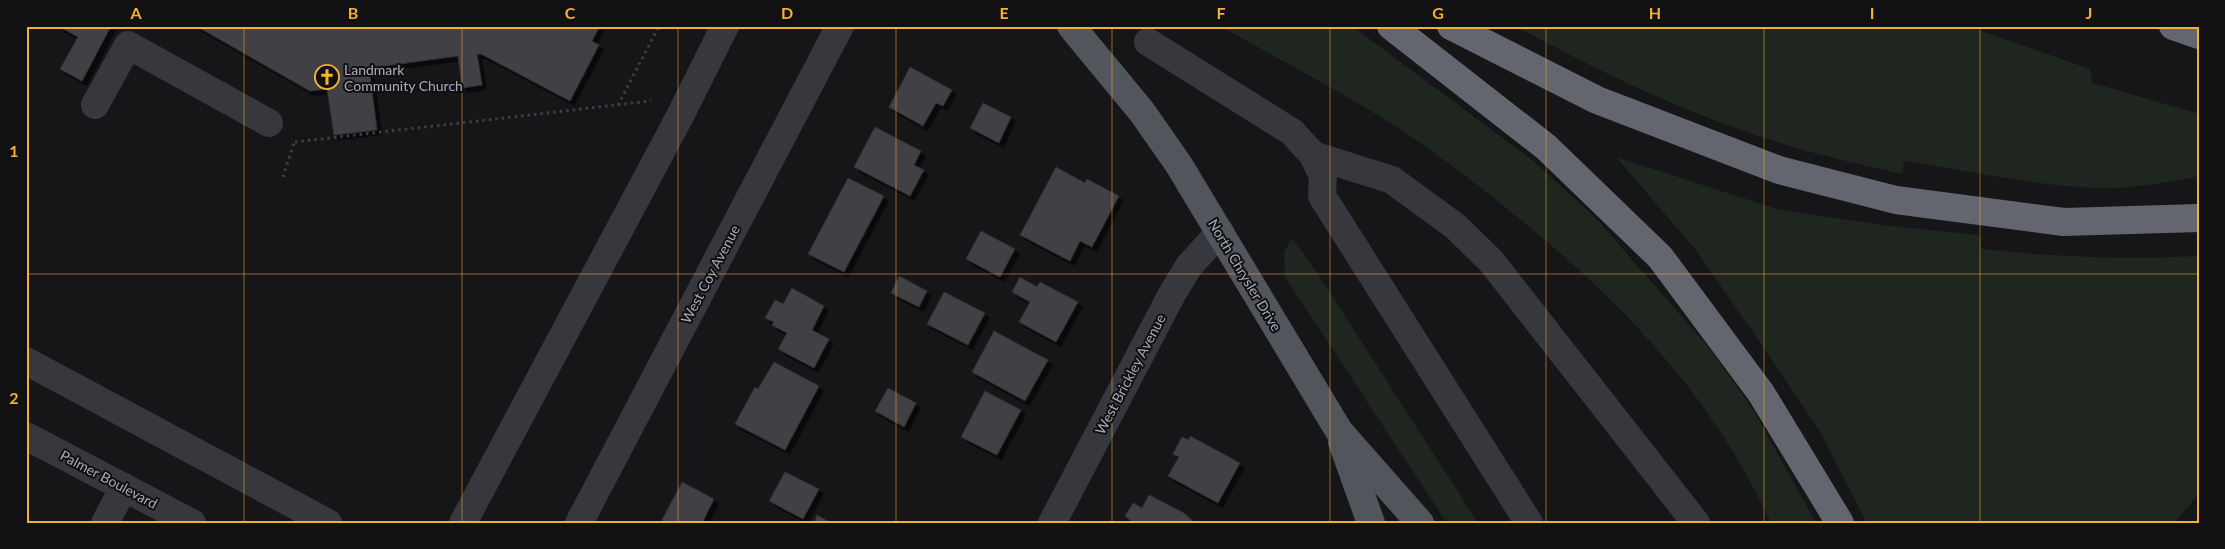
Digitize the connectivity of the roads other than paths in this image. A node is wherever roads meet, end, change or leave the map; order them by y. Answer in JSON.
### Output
{"nodes":[{"id":1,"x":725,"y":26,"type":"edge"},
{"id":2,"x":840,"y":26,"type":"edge"},
{"id":3,"x":1071,"y":26,"type":"edge"},
{"id":4,"x":1391,"y":26,"type":"edge"},
{"id":5,"x":1451,"y":26,"type":"edge"},
{"id":6,"x":2173,"y":26,"type":"edge"},
{"id":7,"x":2199,"y":35,"type":"edge"},
{"id":8,"x":1148,"y":42,"type":"dead end"},
{"id":9,"x":95,"y":105,"type":"dead end"},
{"id":10,"x":268,"y":123,"type":"dead end"},
{"id":11,"x":1313,"y":156,"type":"junction"},
{"id":12,"x":2199,"y":218,"type":"edge"},
{"id":13,"x":1220,"y":232,"type":"junction"},
{"id":14,"x":26,"y":362,"type":"edge"},
{"id":15,"x":1339,"y":431,"type":"junction"},
{"id":16,"x":26,"y":436,"type":"edge"},
{"id":17,"x":124,"y":487,"type":"junction"},
{"id":18,"x":1688,"y":519,"type":"edge"},
{"id":19,"x":105,"y":523,"type":"edge"},
{"id":20,"x":192,"y":523,"type":"edge"},
{"id":21,"x":328,"y":523,"type":"edge"},
{"id":22,"x":463,"y":523,"type":"edge"},
{"id":23,"x":579,"y":523,"type":"edge"},
{"id":24,"x":1052,"y":523,"type":"edge"},
{"id":25,"x":1371,"y":523,"type":"edge"},
{"id":26,"x":1420,"y":523,"type":"edge"},
{"id":27,"x":1529,"y":523,"type":"edge"},
{"id":28,"x":1840,"y":523,"type":"edge"}],
"edges":[{"from":1,"to":22,"type":"street"},
{"from":2,"to":23,"type":"street","name":"West Coy Avenue"},
{"from":3,"to":13,"type":"main road","name":"North Chrysler Drive"},
{"from":4,"to":28,"type":"highway"},
{"from":5,"to":12,"type":"highway"},
{"from":6,"to":7,"type":"highway"},
{"from":8,"to":11,"type":"street"},
{"from":9,"to":10,"type":"street"},
{"from":11,"to":18,"type":"street"},
{"from":11,"to":27,"type":"street"},
{"from":13,"to":15,"type":"main road","name":"North Chrysler Drive"},
{"from":13,"to":24,"type":"street","name":"West Brickley Avenue"},
{"from":14,"to":21,"type":"street"},
{"from":15,"to":25,"type":"main road"},
{"from":15,"to":26,"type":"main road","name":"North Chrysler Drive"},
{"from":16,"to":17,"type":"street","name":"Palmer Boulevard"},
{"from":17,"to":19,"type":"street"},
{"from":17,"to":20,"type":"street","name":"Palmer Boulevard"}]}
